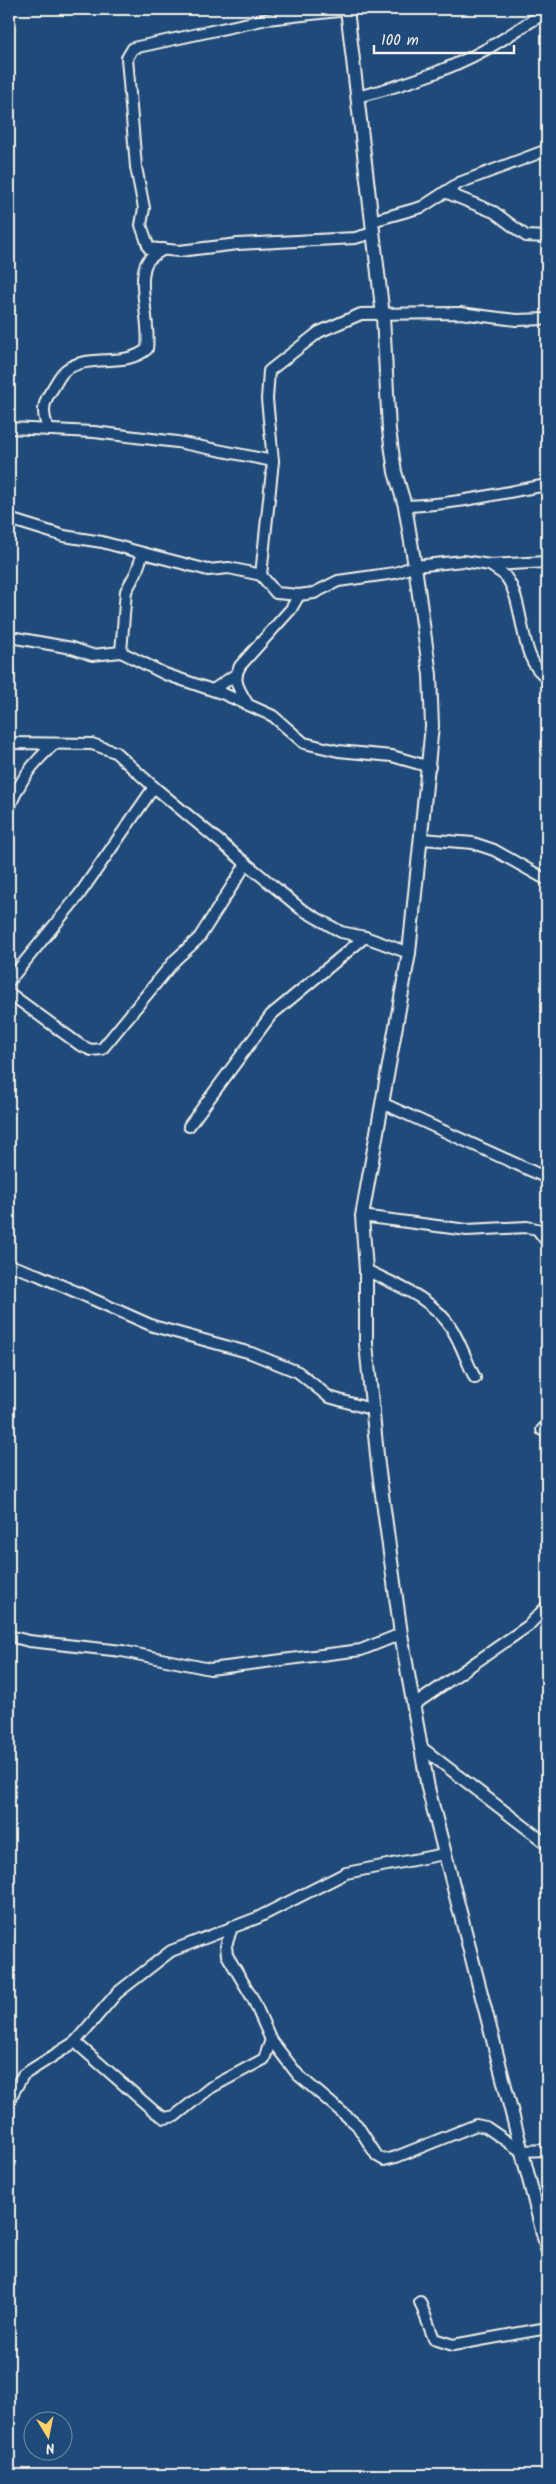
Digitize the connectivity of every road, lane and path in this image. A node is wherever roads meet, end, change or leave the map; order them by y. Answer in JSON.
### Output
{"nodes":[{"id":1,"x":347,"y":9,"type":"edge"},
{"id":2,"x":547,"y":12,"type":"edge"},
{"id":3,"x":357,"y":97,"type":"junction"},
{"id":4,"x":547,"y":150,"type":"edge"},
{"id":5,"x":445,"y":192,"type":"junction"},
{"id":6,"x":373,"y":227,"type":"junction"},
{"id":7,"x":547,"y":237,"type":"edge"},
{"id":8,"x":164,"y":249,"type":"junction"},
{"id":9,"x":383,"y":316,"type":"junction"},
{"id":10,"x":547,"y":319,"type":"edge"},
{"id":11,"x":9,"y":428,"type":"edge"},
{"id":12,"x":49,"y":430,"type":"junction"},
{"id":13,"x":273,"y":460,"type":"junction"},
{"id":14,"x":547,"y":485,"type":"edge"},
{"id":15,"x":404,"y":506,"type":"junction"},
{"id":16,"x":9,"y":519,"type":"edge"},
{"id":17,"x":143,"y":553,"type":"junction"},
{"id":18,"x":547,"y":562,"type":"edge"},
{"id":19,"x":490,"y":565,"type":"junction"},
{"id":20,"x":415,"y":566,"type":"junction"},
{"id":21,"x":261,"y":575,"type":"junction"},
{"id":22,"x":299,"y":595,"type":"junction"},
{"id":23,"x":16,"y":638,"type":"dead end"},
{"id":24,"x":121,"y":652,"type":"junction"},
{"id":25,"x":235,"y":674,"type":"junction"},
{"id":26,"x":547,"y":677,"type":"edge"},
{"id":27,"x":213,"y":690,"type":"junction"},
{"id":28,"x":246,"y":703,"type":"junction"},
{"id":29,"x":9,"y":744,"type":"edge"},
{"id":30,"x":54,"y":744,"type":"junction"},
{"id":31,"x":430,"y":766,"type":"junction"},
{"id":32,"x":154,"y":787,"type":"junction"},
{"id":33,"x":9,"y":808,"type":"edge"},
{"id":34,"x":422,"y":839,"type":"junction"},
{"id":35,"x":246,"y":864,"type":"junction"},
{"id":36,"x":547,"y":880,"type":"edge"},
{"id":37,"x":365,"y":937,"type":"junction"},
{"id":38,"x":409,"y":953,"type":"junction"},
{"id":39,"x":9,"y":981,"type":"edge"},
{"id":40,"x":9,"y":993,"type":"edge"},
{"id":41,"x":382,"y":1102,"type":"junction"},
{"id":42,"x":189,"y":1126,"type":"dead end"},
{"id":43,"x":547,"y":1178,"type":"edge"},
{"id":44,"x":362,"y":1216,"type":"junction"},
{"id":45,"x":547,"y":1242,"type":"edge"},
{"id":46,"x":9,"y":1265,"type":"edge"},
{"id":47,"x":366,"y":1270,"type":"junction"},
{"id":48,"x":475,"y":1378,"type":"dead end"},
{"id":49,"x":374,"y":1410,"type":"junction"},
{"id":50,"x":547,"y":1606,"type":"edge"},
{"id":51,"x":401,"y":1634,"type":"junction"},
{"id":52,"x":9,"y":1636,"type":"edge"},
{"id":53,"x":414,"y":1705,"type":"junction"},
{"id":54,"x":421,"y":1747,"type":"junction"},
{"id":55,"x":547,"y":1844,"type":"edge"},
{"id":56,"x":444,"y":1854,"type":"junction"},
{"id":57,"x":232,"y":1927,"type":"junction"},
{"id":58,"x":271,"y":2040,"type":"junction"},
{"id":59,"x":75,"y":2042,"type":"junction"},
{"id":60,"x":9,"y":2100,"type":"edge"},
{"id":61,"x":547,"y":2150,"type":"edge"},
{"id":62,"x":521,"y":2151,"type":"junction"},
{"id":63,"x":542,"y":2211,"type":"edge"},
{"id":64,"x":547,"y":2250,"type":"edge"},
{"id":65,"x":420,"y":2302,"type":"dead end"},
{"id":66,"x":547,"y":2328,"type":"edge"}],
"edges":[{"from":1,"to":3,"type":"street"},
{"from":1,"to":8,"type":"street"},
{"from":2,"to":3,"type":"street"},
{"from":3,"to":6,"type":"street"},
{"from":4,"to":5,"type":"street"},
{"from":5,"to":6,"type":"street"},
{"from":5,"to":7,"type":"street"},
{"from":6,"to":8,"type":"street"},
{"from":6,"to":9,"type":"street"},
{"from":8,"to":12,"type":"street"},
{"from":9,"to":10,"type":"street"},
{"from":9,"to":13,"type":"street"},
{"from":9,"to":15,"type":"street"},
{"from":11,"to":12,"type":"street"},
{"from":12,"to":13,"type":"street"},
{"from":13,"to":21,"type":"street"},
{"from":14,"to":15,"type":"street"},
{"from":15,"to":20,"type":"street"},
{"from":16,"to":17,"type":"street"},
{"from":17,"to":21,"type":"street"},
{"from":17,"to":24,"type":"street"},
{"from":18,"to":19,"type":"street"},
{"from":19,"to":20,"type":"street"},
{"from":19,"to":26,"type":"street"},
{"from":20,"to":22,"type":"street"},
{"from":20,"to":31,"type":"street"},
{"from":21,"to":22,"type":"street"},
{"from":22,"to":25,"type":"street"},
{"from":23,"to":24,"type":"street"},
{"from":24,"to":27,"type":"street"},
{"from":25,"to":27,"type":"street"},
{"from":25,"to":28,"type":"street"},
{"from":27,"to":28,"type":"street"},
{"from":28,"to":31,"type":"street"},
{"from":29,"to":30,"type":"street"},
{"from":30,"to":32,"type":"street"},
{"from":30,"to":33,"type":"street"},
{"from":31,"to":34,"type":"street"},
{"from":32,"to":35,"type":"street"},
{"from":32,"to":39,"type":"street"},
{"from":34,"to":36,"type":"street"},
{"from":34,"to":38,"type":"street"},
{"from":35,"to":37,"type":"street"},
{"from":35,"to":40,"type":"street"},
{"from":37,"to":38,"type":"street"},
{"from":37,"to":42,"type":"street"},
{"from":38,"to":41,"type":"street"},
{"from":41,"to":43,"type":"street"},
{"from":41,"to":44,"type":"street"},
{"from":44,"to":45,"type":"street"},
{"from":44,"to":47,"type":"street"},
{"from":46,"to":49,"type":"street"},
{"from":47,"to":48,"type":"street"},
{"from":47,"to":49,"type":"street"},
{"from":49,"to":51,"type":"street"},
{"from":50,"to":53,"type":"street"},
{"from":51,"to":52,"type":"street"},
{"from":51,"to":53,"type":"street"},
{"from":53,"to":54,"type":"street"},
{"from":54,"to":55,"type":"street"},
{"from":54,"to":56,"type":"street"},
{"from":56,"to":57,"type":"street"},
{"from":56,"to":62,"type":"street"},
{"from":57,"to":58,"type":"street"},
{"from":57,"to":59,"type":"street"},
{"from":58,"to":59,"type":"street"},
{"from":58,"to":62,"type":"street"},
{"from":59,"to":60,"type":"street"},
{"from":61,"to":62,"type":"street"},
{"from":62,"to":63,"type":"street"},
{"from":63,"to":64,"type":"street"},
{"from":65,"to":66,"type":"street"}]}
